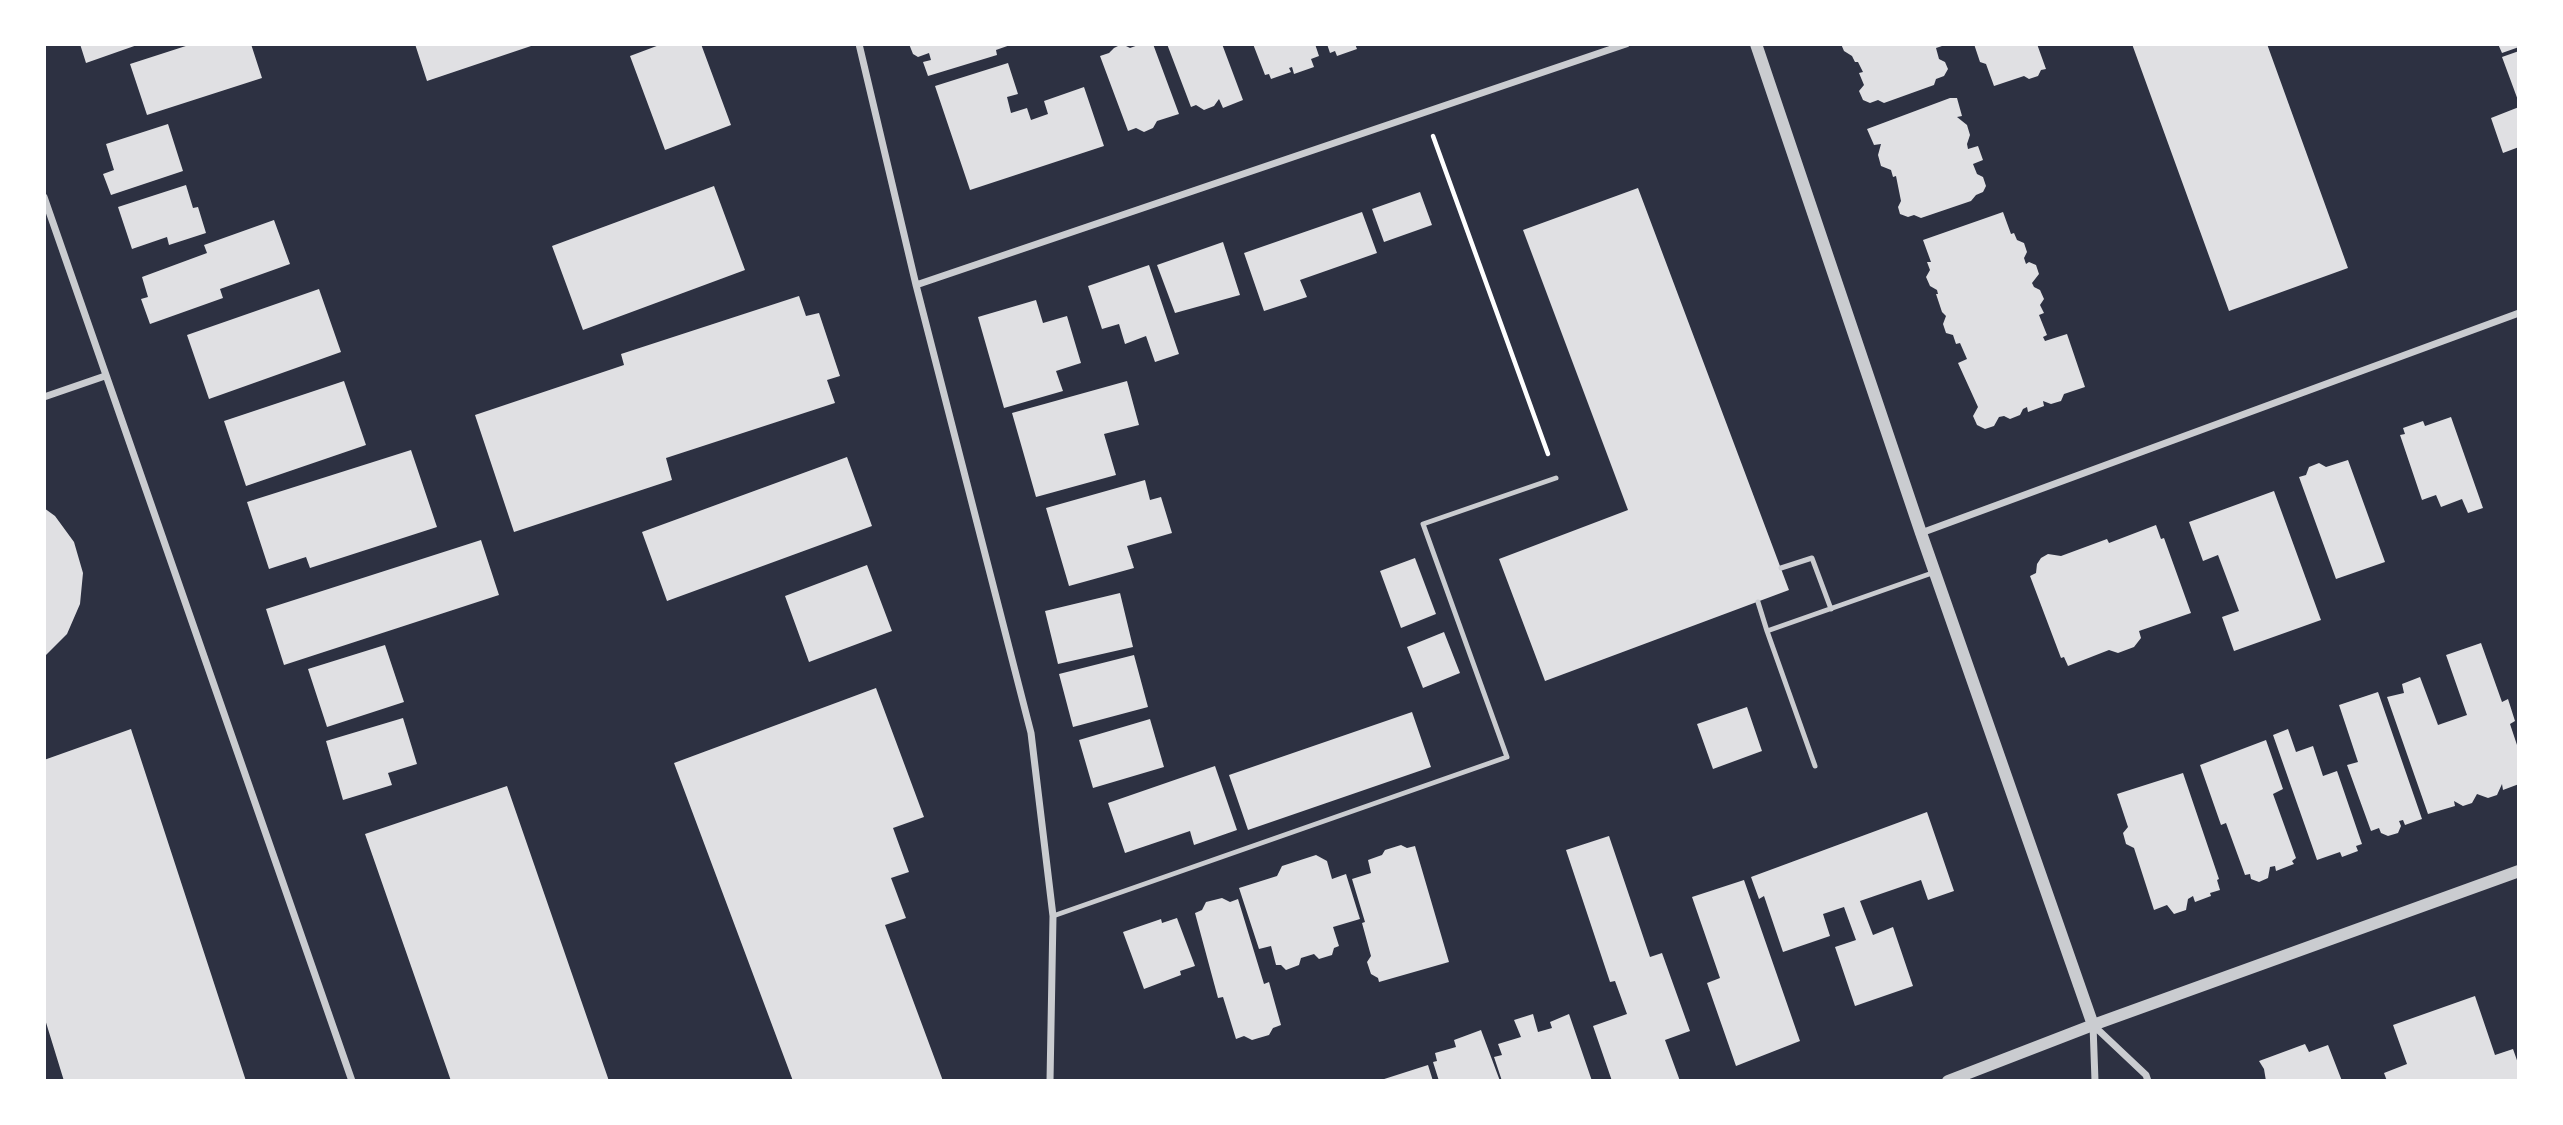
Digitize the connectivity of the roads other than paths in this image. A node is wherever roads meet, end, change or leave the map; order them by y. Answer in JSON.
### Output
{"nodes":[{"id":1,"x":859,"y":44,"type":"edge"},
{"id":2,"x":1626,"y":44,"type":"edge"},
{"id":3,"x":1756,"y":44,"type":"edge"},
{"id":4,"x":44,"y":197,"type":"edge"},
{"id":5,"x":916,"y":285,"type":"junction"},
{"id":6,"x":2519,"y":313,"type":"edge"},
{"id":7,"x":105,"y":376,"type":"junction"},
{"id":8,"x":44,"y":397,"type":"edge"},
{"id":9,"x":1556,"y":478,"type":"road end"},
{"id":10,"x":1921,"y":533,"type":"junction"},
{"id":11,"x":1780,"y":568,"type":"dead end"},
{"id":12,"x":1935,"y":572,"type":"junction"},
{"id":13,"x":1758,"y":602,"type":"dead end"},
{"id":14,"x":1831,"y":609,"type":"junction"},
{"id":15,"x":1768,"y":631,"type":"junction"},
{"id":16,"x":1815,"y":766,"type":"dead end"},
{"id":17,"x":2519,"y":871,"type":"edge"},
{"id":18,"x":1053,"y":916,"type":"junction"},
{"id":19,"x":2093,"y":1025,"type":"junction"},
{"id":20,"x":352,"y":1081,"type":"edge"},
{"id":21,"x":1050,"y":1081,"type":"edge"},
{"id":22,"x":1948,"y":1081,"type":"edge"},
{"id":23,"x":2095,"y":1081,"type":"edge"},
{"id":24,"x":2148,"y":1081,"type":"edge"}],
"edges":[{"from":1,"to":5,"type":"street"},
{"from":2,"to":5,"type":"street"},
{"from":3,"to":10,"type":"street"},
{"from":4,"to":7,"type":"street"},
{"from":5,"to":18,"type":"street"},
{"from":6,"to":10,"type":"street"},
{"from":7,"to":8,"type":"street"},
{"from":7,"to":20,"type":"street"},
{"from":9,"to":18,"type":"lane"},
{"from":10,"to":12,"type":"street"},
{"from":11,"to":14,"type":"lane"},
{"from":12,"to":14,"type":"lane"},
{"from":12,"to":19,"type":"street"},
{"from":13,"to":15,"type":"lane"},
{"from":14,"to":15,"type":"lane"},
{"from":15,"to":16,"type":"lane"},
{"from":17,"to":19,"type":"street"},
{"from":18,"to":21,"type":"street"},
{"from":19,"to":22,"type":"street"},
{"from":19,"to":23,"type":"street"},
{"from":19,"to":24,"type":"street"}]}
